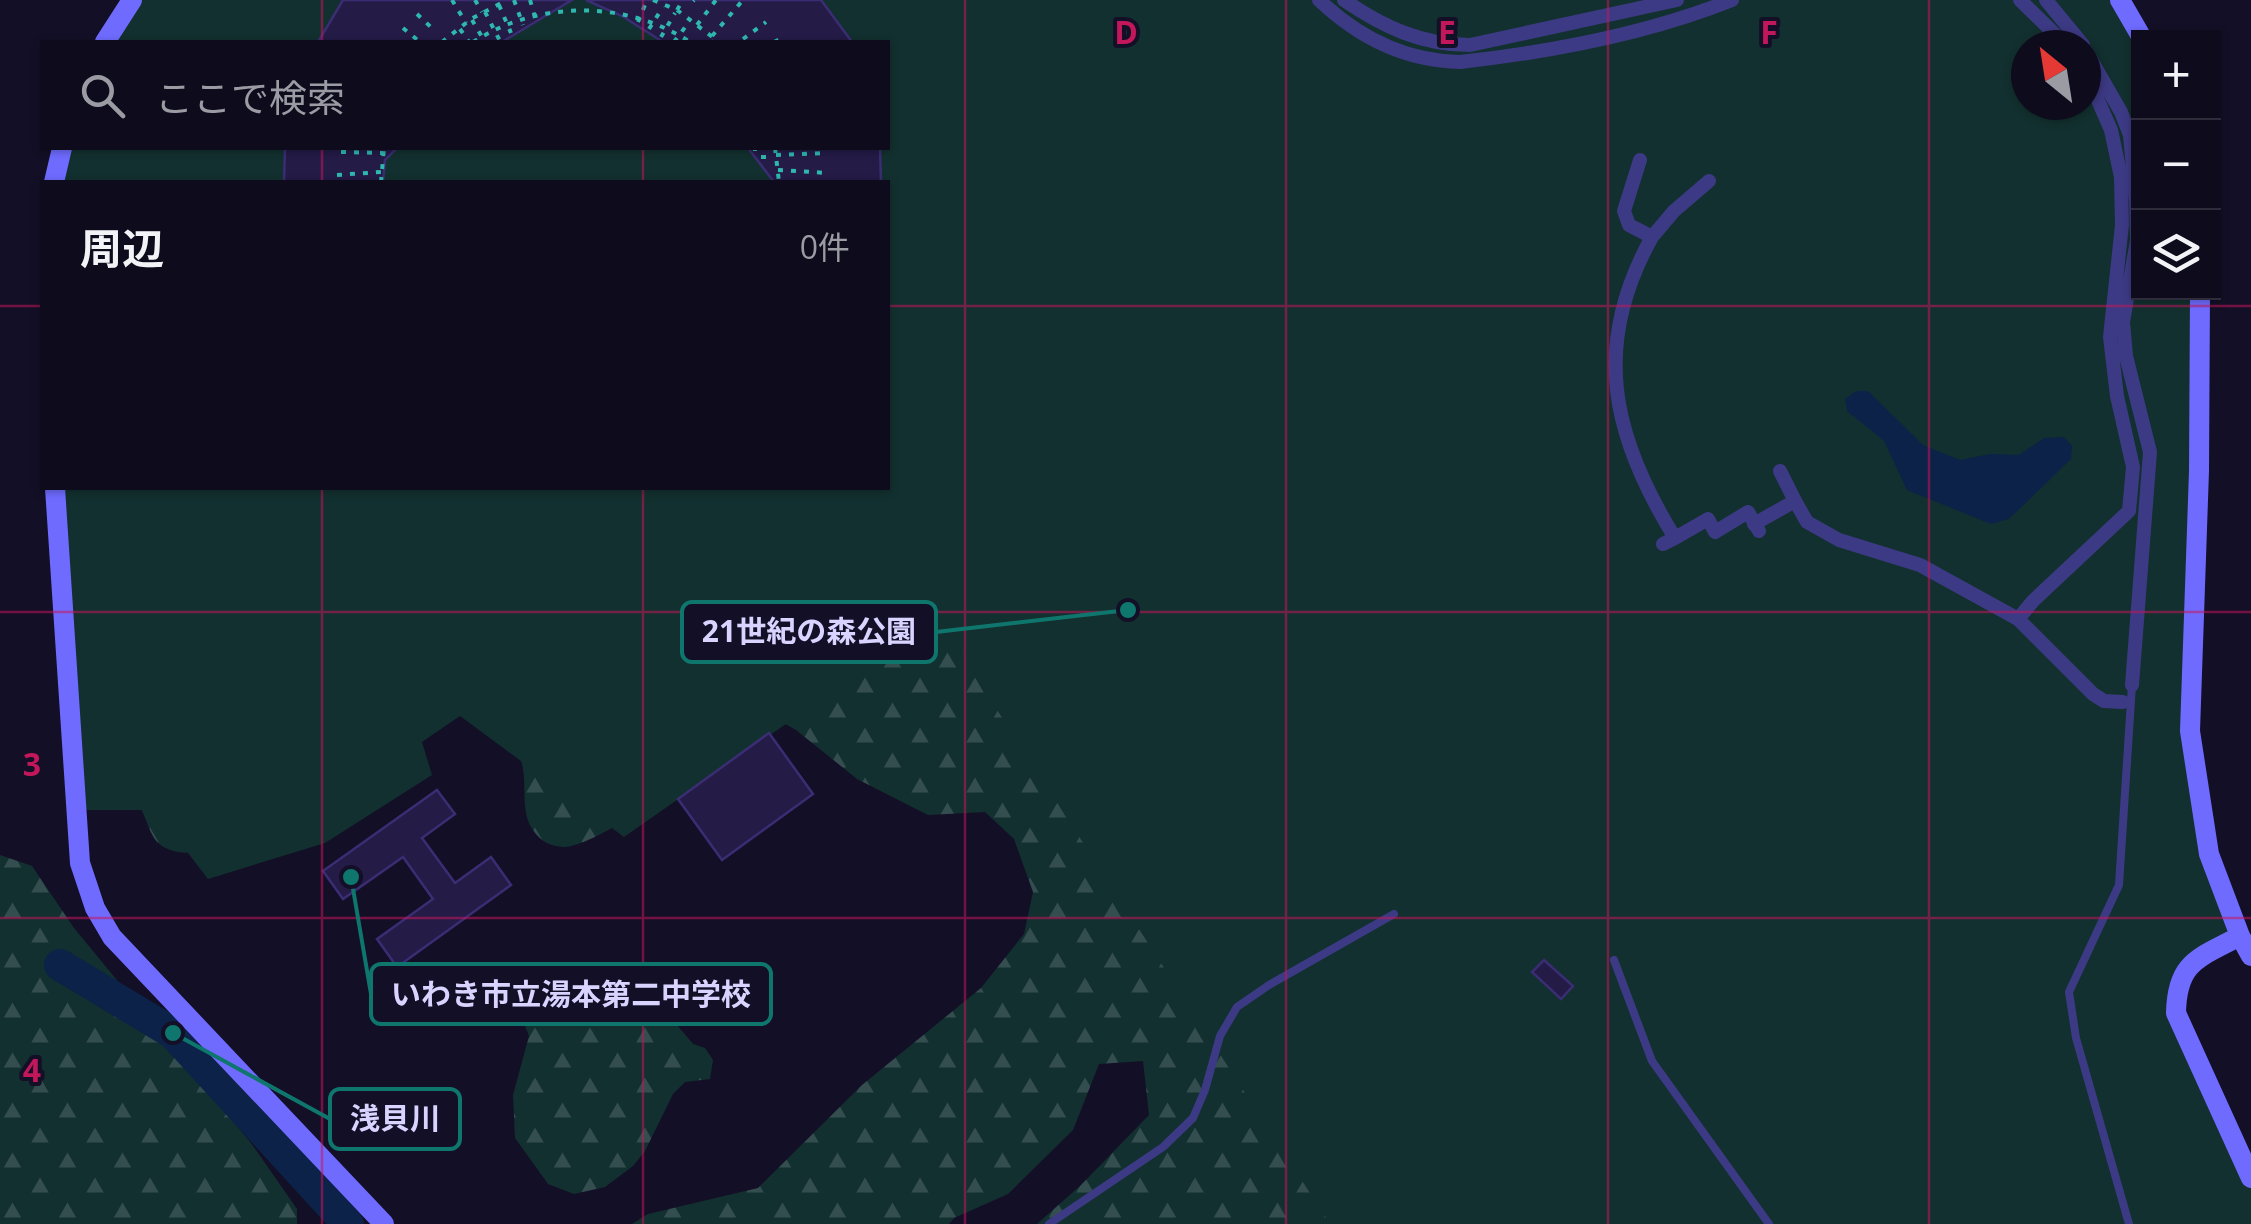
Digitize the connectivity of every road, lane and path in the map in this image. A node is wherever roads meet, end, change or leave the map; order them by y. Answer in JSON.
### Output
{"nodes":[{"id":1,"x":132,"y":0,"type":"edge"},
{"id":2,"x":452,"y":0,"type":"edge"},
{"id":3,"x":474,"y":0,"type":"edge"},
{"id":4,"x":511,"y":0,"type":"edge"},
{"id":5,"x":530,"y":0,"type":"edge"},
{"id":6,"x":650,"y":0,"type":"edge"},
{"id":7,"x":682,"y":0,"type":"edge"},
{"id":8,"x":716,"y":0,"type":"edge"},
{"id":9,"x":743,"y":0,"type":"edge"},
{"id":10,"x":1320,"y":0,"type":"edge"},
{"id":11,"x":1344,"y":0,"type":"edge"},
{"id":12,"x":1677,"y":0,"type":"edge"},
{"id":13,"x":1732,"y":0,"type":"edge"},
{"id":14,"x":2020,"y":0,"type":"edge"},
{"id":15,"x":2046,"y":0,"type":"edge"},
{"id":16,"x":2120,"y":0,"type":"edge"},
{"id":17,"x":578,"y":2,"type":"dead end"},
{"id":18,"x":498,"y":3,"type":"edge"},
{"id":19,"x":564,"y":4,"type":"dead end"},
{"id":20,"x":664,"y":4,"type":"edge"},
{"id":21,"x":483,"y":12,"type":"junction"},
{"id":22,"x":676,"y":12,"type":"junction"},
{"id":23,"x":417,"y":14,"type":"dead end"},
{"id":24,"x":642,"y":14,"type":"junction"},
{"id":25,"x":534,"y":15,"type":"junction"},
{"id":26,"x":520,"y":16,"type":"junction"},
{"id":27,"x":655,"y":20,"type":"junction"},
{"id":28,"x":469,"y":22,"type":"junction"},
{"id":29,"x":506,"y":22,"type":"junction"},
{"id":30,"x":638,"y":22,"type":"dead end"},
{"id":31,"x":689,"y":22,"type":"dead end"},
{"id":32,"x":766,"y":22,"type":"dead end"},
{"id":33,"x":698,"y":24,"type":"junction"},
{"id":34,"x":523,"y":25,"type":"dead end"},
{"id":35,"x":668,"y":26,"type":"junction"},
{"id":36,"x":403,"y":28,"type":"dead end"},
{"id":37,"x":460,"y":29,"type":"dead end"},
{"id":38,"x":494,"y":29,"type":"junction"},
{"id":39,"x":650,"y":29,"type":"dead end"},
{"id":40,"x":434,"y":30,"type":"dead end"},
{"id":41,"x":2051,"y":30,"type":"edge"},
{"id":42,"x":2070,"y":30,"type":"edge"},
{"id":43,"x":2137,"y":30,"type":"edge"},
{"id":44,"x":511,"y":32,"type":"dead end"},
{"id":45,"x":680,"y":34,"type":"junction"},
{"id":46,"x":660,"y":38,"type":"dead end"},
{"id":47,"x":743,"y":39,"type":"dead end"},
{"id":48,"x":107,"y":40,"type":"edge"},
{"id":49,"x":418,"y":40,"type":"edge"},
{"id":50,"x":447,"y":40,"type":"edge"},
{"id":51,"x":469,"y":40,"type":"edge"},
{"id":52,"x":483,"y":40,"type":"edge"},
{"id":53,"x":500,"y":40,"type":"edge"},
{"id":54,"x":676,"y":40,"type":"edge"},
{"id":55,"x":688,"y":40,"type":"edge"},
{"id":56,"x":714,"y":40,"type":"edge"},
{"id":57,"x":2101,"y":77,"type":"edge"},
{"id":58,"x":2101,"y":107,"type":"edge"},
{"id":59,"x":62,"y":150,"type":"edge"},
{"id":60,"x":383,"y":150,"type":"edge"},
{"id":61,"x":774,"y":150,"type":"edge"},
{"id":62,"x":341,"y":152,"type":"dead end"},
{"id":63,"x":827,"y":153,"type":"dead end"},
{"id":64,"x":774,"y":156,"type":"junction"},
{"id":65,"x":761,"y":157,"type":"dead end"},
{"id":66,"x":1640,"y":160,"type":"dead end"},
{"id":67,"x":778,"y":170,"type":"junction"},
{"id":68,"x":381,"y":172,"type":"junction"},
{"id":69,"x":828,"y":173,"type":"dead end"},
{"id":70,"x":337,"y":175,"type":"dead end"},
{"id":71,"x":54,"y":180,"type":"edge"},
{"id":72,"x":381,"y":180,"type":"edge"},
{"id":73,"x":779,"y":180,"type":"edge"},
{"id":74,"x":1709,"y":181,"type":"dead end"},
{"id":75,"x":1652,"y":238,"type":"junction"},
{"id":76,"x":2200,"y":300,"type":"edge"},
{"id":77,"x":1780,"y":471,"type":"dead end"},
{"id":78,"x":55,"y":490,"type":"edge"},
{"id":79,"x":1794,"y":501,"type":"junction"},
{"id":80,"x":2018,"y":619,"type":"junction"},
{"id":81,"x":2132,"y":686,"type":"joint"},
{"id":82,"x":2123,"y":702,"type":"dead end"},
{"id":83,"x":1394,"y":914,"type":"dead end"},
{"id":84,"x":2240,"y":936,"type":"junction"},
{"id":85,"x":2251,"y":956,"type":"edge"},
{"id":86,"x":1614,"y":960,"type":"dead end"},
{"id":87,"x":2251,"y":1178,"type":"edge"},
{"id":88,"x":384,"y":1224,"type":"edge"},
{"id":89,"x":1050,"y":1224,"type":"edge"},
{"id":90,"x":1769,"y":1224,"type":"edge"},
{"id":91,"x":2129,"y":1224,"type":"edge"}],
"edges":[{"from":1,"to":48,"type":"street"},
{"from":2,"to":28,"type":"path"},
{"from":3,"to":21,"type":"path"},
{"from":4,"to":18,"type":"path"},
{"from":4,"to":26,"type":"path"},
{"from":5,"to":25,"type":"path"},
{"from":6,"to":20,"type":"path"},
{"from":6,"to":24,"type":"path"},
{"from":7,"to":22,"type":"path"},
{"from":8,"to":33,"type":"path"},
{"from":9,"to":56,"type":"path"},
{"from":10,"to":13,"type":"street"},
{"from":11,"to":12,"type":"street"},
{"from":14,"to":41,"type":"street"},
{"from":15,"to":42,"type":"street"},
{"from":16,"to":43,"type":"street"},
{"from":17,"to":24,"type":"path"},
{"from":18,"to":21,"type":"path"},
{"from":18,"to":29,"type":"path"},
{"from":19,"to":25,"type":"path"},
{"from":20,"to":22,"type":"path"},
{"from":20,"to":27,"type":"path"},
{"from":21,"to":28,"type":"path"},
{"from":21,"to":38,"type":"path"},
{"from":22,"to":33,"type":"path"},
{"from":22,"to":35,"type":"path"},
{"from":23,"to":40,"type":"path"},
{"from":24,"to":27,"type":"path"},
{"from":24,"to":30,"type":"path"},
{"from":25,"to":26,"type":"path"},
{"from":26,"to":29,"type":"path"},
{"from":26,"to":34,"type":"path"},
{"from":27,"to":35,"type":"path"},
{"from":27,"to":39,"type":"path"},
{"from":28,"to":50,"type":"path"},
{"from":28,"to":52,"type":"path"},
{"from":29,"to":38,"type":"path"},
{"from":29,"to":44,"type":"path"},
{"from":31,"to":45,"type":"path"},
{"from":32,"to":47,"type":"path"},
{"from":33,"to":56,"type":"path"},
{"from":35,"to":45,"type":"path"},
{"from":35,"to":46,"type":"path"},
{"from":36,"to":49,"type":"path"},
{"from":37,"to":51,"type":"path"},
{"from":38,"to":52,"type":"path"},
{"from":38,"to":53,"type":"path"},
{"from":45,"to":54,"type":"path"},
{"from":45,"to":55,"type":"path"},
{"from":57,"to":81,"type":"street"},
{"from":58,"to":80,"type":"street"},
{"from":59,"to":71,"type":"street"},
{"from":60,"to":62,"type":"path"},
{"from":60,"to":68,"type":"path"},
{"from":61,"to":64,"type":"path"},
{"from":63,"to":64,"type":"path"},
{"from":64,"to":65,"type":"path"},
{"from":64,"to":67,"type":"path"},
{"from":66,"to":75,"type":"street"},
{"from":67,"to":69,"type":"path"},
{"from":67,"to":73,"type":"path"},
{"from":68,"to":70,"type":"path"},
{"from":68,"to":72,"type":"path"},
{"from":74,"to":75,"type":"street"},
{"from":75,"to":79,"type":"street"},
{"from":76,"to":84,"type":"street"},
{"from":77,"to":79,"type":"street"},
{"from":78,"to":88,"type":"street"},
{"from":79,"to":80,"type":"street"},
{"from":80,"to":82,"type":"street"},
{"from":81,"to":91,"type":"lane"},
{"from":83,"to":89,"type":"lane"},
{"from":84,"to":85,"type":"street"},
{"from":84,"to":87,"type":"street"},
{"from":86,"to":90,"type":"lane"}]}
